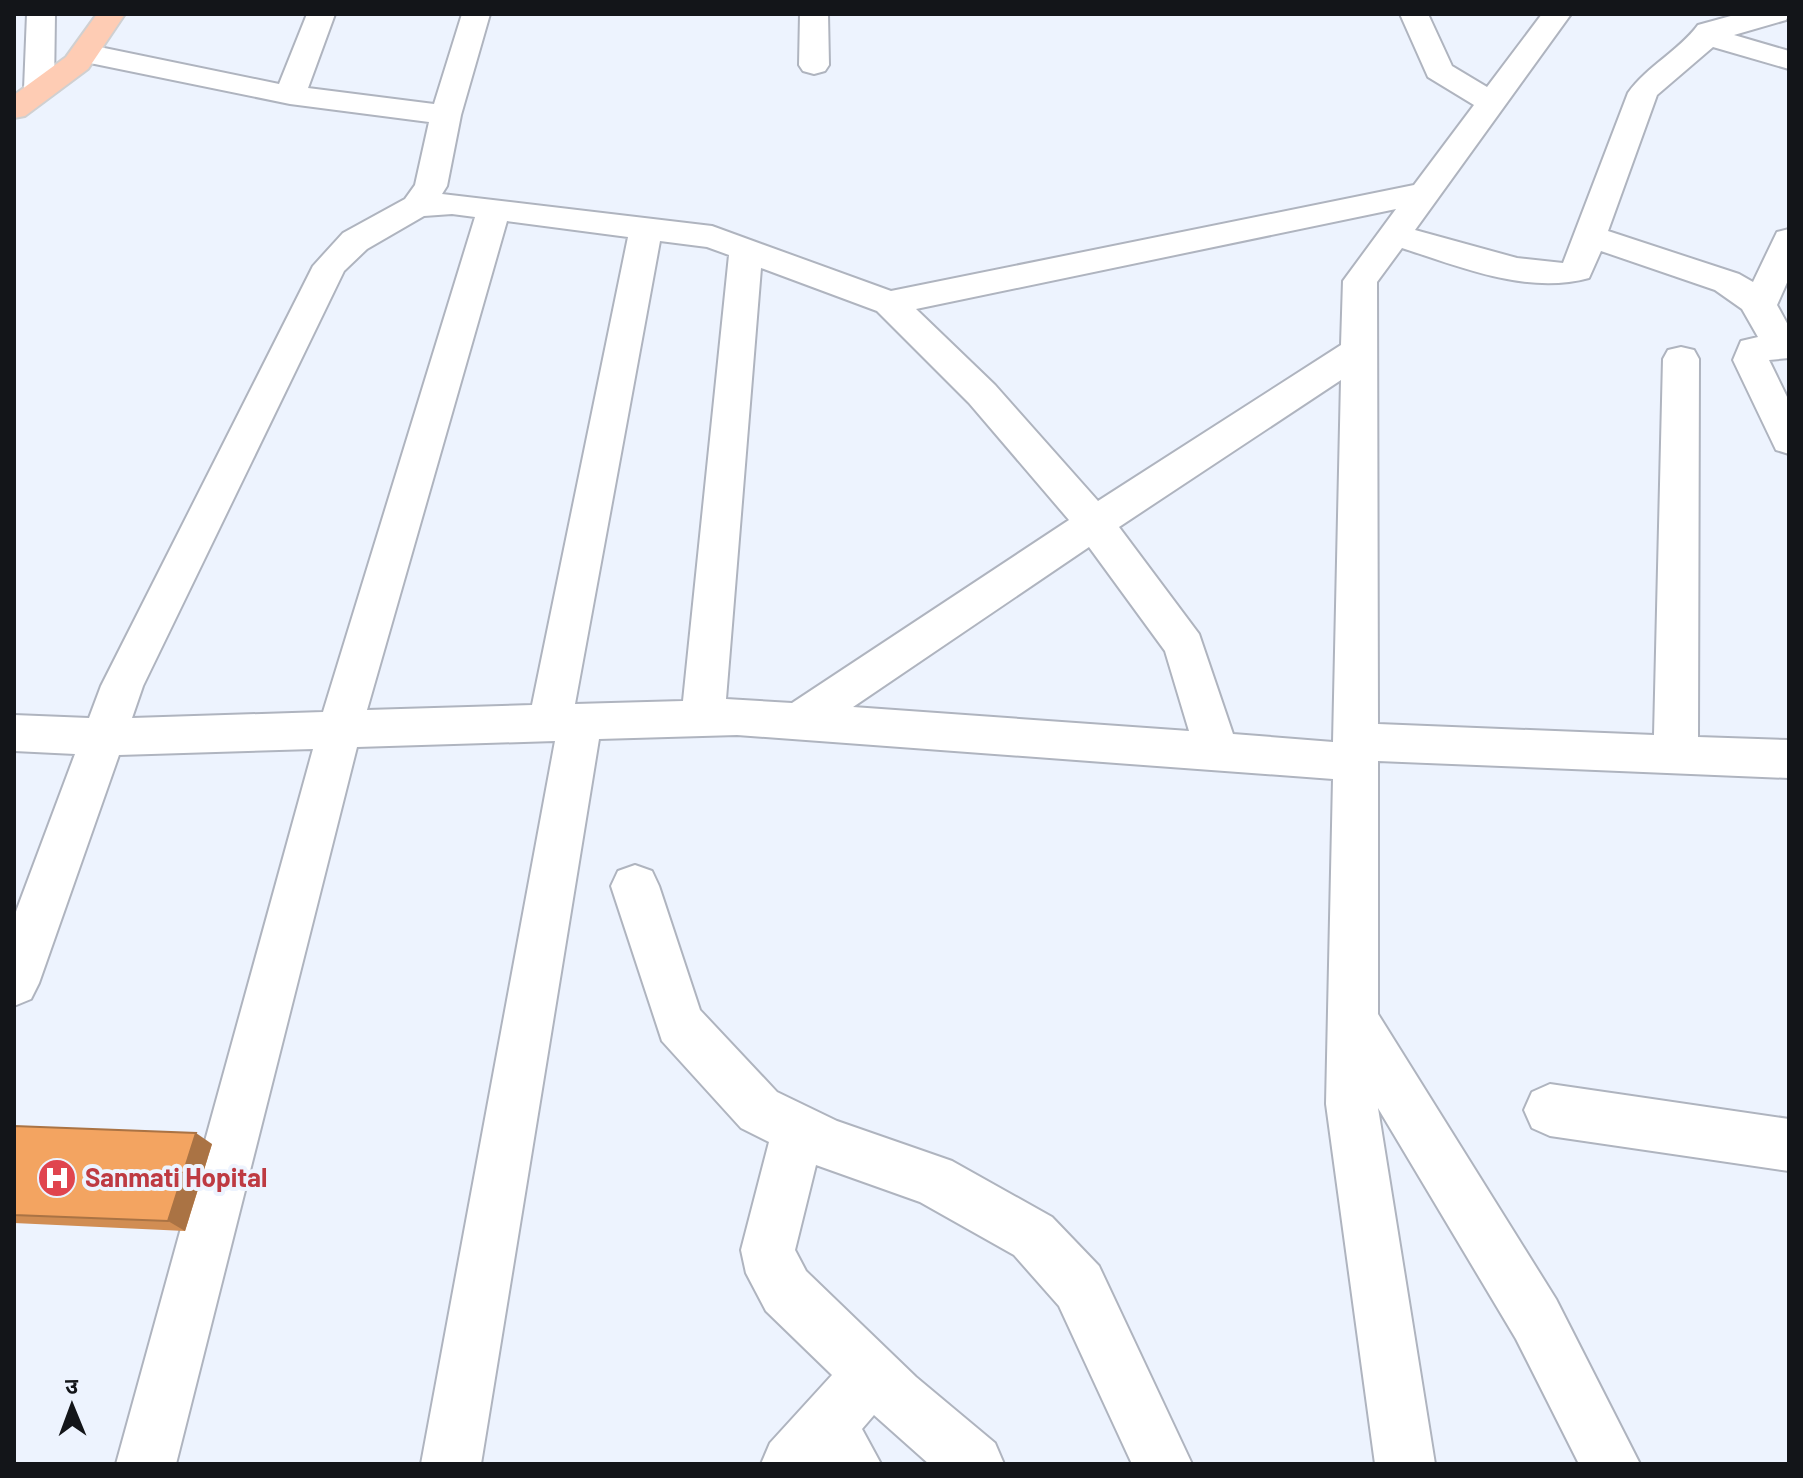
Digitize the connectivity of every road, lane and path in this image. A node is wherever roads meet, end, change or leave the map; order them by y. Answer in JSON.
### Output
{"nodes":[{"id":1,"x":41,"y":14,"type":"edge"},
{"id":2,"x":111,"y":14,"type":"edge"},
{"id":3,"x":321,"y":14,"type":"edge"},
{"id":4,"x":476,"y":14,"type":"edge"},
{"id":5,"x":814,"y":14,"type":"edge"},
{"id":6,"x":1414,"y":14,"type":"edge"},
{"id":7,"x":1557,"y":14,"type":"edge"},
{"id":8,"x":1776,"y":14,"type":"edge"},
{"id":9,"x":1710,"y":25,"type":"edge"},
{"id":10,"x":40,"y":52,"type":"junction"},
{"id":11,"x":81,"y":58,"type":"junction"},
{"id":12,"x":1789,"y":60,"type":"edge"},
{"id":13,"x":814,"y":65,"type":"dead end"},
{"id":14,"x":1445,"y":78,"type":"junction"},
{"id":15,"x":39,"y":89,"type":"junction"},
{"id":16,"x":290,"y":95,"type":"junction"},
{"id":17,"x":1491,"y":103,"type":"junction"},
{"id":18,"x":14,"y":109,"type":"edge"},
{"id":19,"x":446,"y":115,"type":"junction"},
{"id":20,"x":1457,"y":149,"type":"junction"},
{"id":21,"x":1425,"y":193,"type":"junction"},
{"id":22,"x":417,"y":206,"type":"junction"},
{"id":23,"x":494,"y":209,"type":"junction"},
{"id":24,"x":646,"y":228,"type":"junction"},
{"id":25,"x":1394,"y":235,"type":"junction"},
{"id":26,"x":1590,"y":236,"type":"junction"},
{"id":27,"x":1789,"y":240,"type":"edge"},
{"id":28,"x":746,"y":250,"type":"junction"},
{"id":29,"x":889,"y":303,"type":"junction"},
{"id":30,"x":1760,"y":304,"type":"junction"},
{"id":31,"x":1784,"y":346,"type":"edge"},
{"id":32,"x":1359,"y":351,"type":"junction"},
{"id":33,"x":1681,"y":359,"type":"dead end"},
{"id":34,"x":1789,"y":440,"type":"edge"},
{"id":35,"x":1093,"y":524,"type":"junction"},
{"id":36,"x":703,"y":718,"type":"junction"},
{"id":37,"x":799,"y":721,"type":"junction"},
{"id":38,"x":565,"y":722,"type":"junction"},
{"id":39,"x":340,"y":729,"type":"junction"},
{"id":40,"x":14,"y":733,"type":"edge"},
{"id":41,"x":101,"y":737,"type":"junction"},
{"id":42,"x":1217,"y":752,"type":"junction"},
{"id":43,"x":1356,"y":752,"type":"junction"},
{"id":44,"x":1676,"y":754,"type":"junction"},
{"id":45,"x":1789,"y":759,"type":"edge"},
{"id":46,"x":635,"y":886,"type":"dead end"},
{"id":47,"x":14,"y":983,"type":"edge"},
{"id":48,"x":1353,"y":1019,"type":"junction"},
{"id":49,"x":1550,"y":1110,"type":"dead end"},
{"id":50,"x":798,"y":1129,"type":"junction"},
{"id":51,"x":1789,"y":1145,"type":"edge"},
{"id":52,"x":872,"y":1374,"type":"junction"},
{"id":53,"x":822,"y":1451,"type":"edge"},
{"id":54,"x":146,"y":1464,"type":"edge"},
{"id":55,"x":451,"y":1464,"type":"edge"},
{"id":56,"x":974,"y":1464,"type":"edge"},
{"id":57,"x":1162,"y":1464,"type":"edge"},
{"id":58,"x":1405,"y":1464,"type":"edge"},
{"id":59,"x":1610,"y":1464,"type":"edge"}],
"edges":[{"from":1,"to":10,"type":"street"},
{"from":2,"to":11,"type":"main road"},
{"from":3,"to":16,"type":"street"},
{"from":4,"to":19,"type":"street"},
{"from":5,"to":13,"type":"street"},
{"from":6,"to":14,"type":"street"},
{"from":7,"to":17,"type":"street"},
{"from":8,"to":9,"type":"street"},
{"from":9,"to":12,"type":"street"},
{"from":9,"to":26,"type":"street"},
{"from":10,"to":11,"type":"street"},
{"from":10,"to":15,"type":"street"},
{"from":11,"to":15,"type":"main road"},
{"from":11,"to":16,"type":"street"},
{"from":14,"to":17,"type":"street"},
{"from":14,"to":20,"type":"street"},
{"from":15,"to":18,"type":"main road"},
{"from":16,"to":19,"type":"street"},
{"from":17,"to":20,"type":"street"},
{"from":19,"to":22,"type":"street"},
{"from":20,"to":21,"type":"street"},
{"from":21,"to":25,"type":"street"},
{"from":21,"to":29,"type":"street"},
{"from":22,"to":23,"type":"street"},
{"from":22,"to":41,"type":"street"},
{"from":23,"to":24,"type":"street"},
{"from":23,"to":39,"type":"street"},
{"from":24,"to":28,"type":"street"},
{"from":24,"to":38,"type":"street"},
{"from":25,"to":26,"type":"street"},
{"from":25,"to":32,"type":"street"},
{"from":26,"to":30,"type":"street"},
{"from":27,"to":30,"type":"street"},
{"from":28,"to":29,"type":"street"},
{"from":28,"to":36,"type":"street"},
{"from":29,"to":35,"type":"street"},
{"from":30,"to":31,"type":"street"},
{"from":31,"to":34,"type":"street"},
{"from":32,"to":35,"type":"street"},
{"from":32,"to":43,"type":"street"},
{"from":33,"to":44,"type":"street"},
{"from":35,"to":37,"type":"street"},
{"from":35,"to":42,"type":"street"},
{"from":36,"to":37,"type":"street"},
{"from":36,"to":38,"type":"street"},
{"from":37,"to":42,"type":"street"},
{"from":38,"to":39,"type":"street"},
{"from":38,"to":55,"type":"street"},
{"from":39,"to":41,"type":"street"},
{"from":39,"to":54,"type":"street"},
{"from":40,"to":41,"type":"street"},
{"from":41,"to":47,"type":"street"},
{"from":42,"to":43,"type":"street"},
{"from":43,"to":44,"type":"street"},
{"from":43,"to":48,"type":"street"},
{"from":44,"to":45,"type":"street"},
{"from":46,"to":50,"type":"street"},
{"from":48,"to":58,"type":"street"},
{"from":48,"to":59,"type":"street"},
{"from":49,"to":51,"type":"street"},
{"from":50,"to":52,"type":"street"},
{"from":50,"to":57,"type":"street"},
{"from":52,"to":53,"type":"street"},
{"from":52,"to":56,"type":"street"}]}
